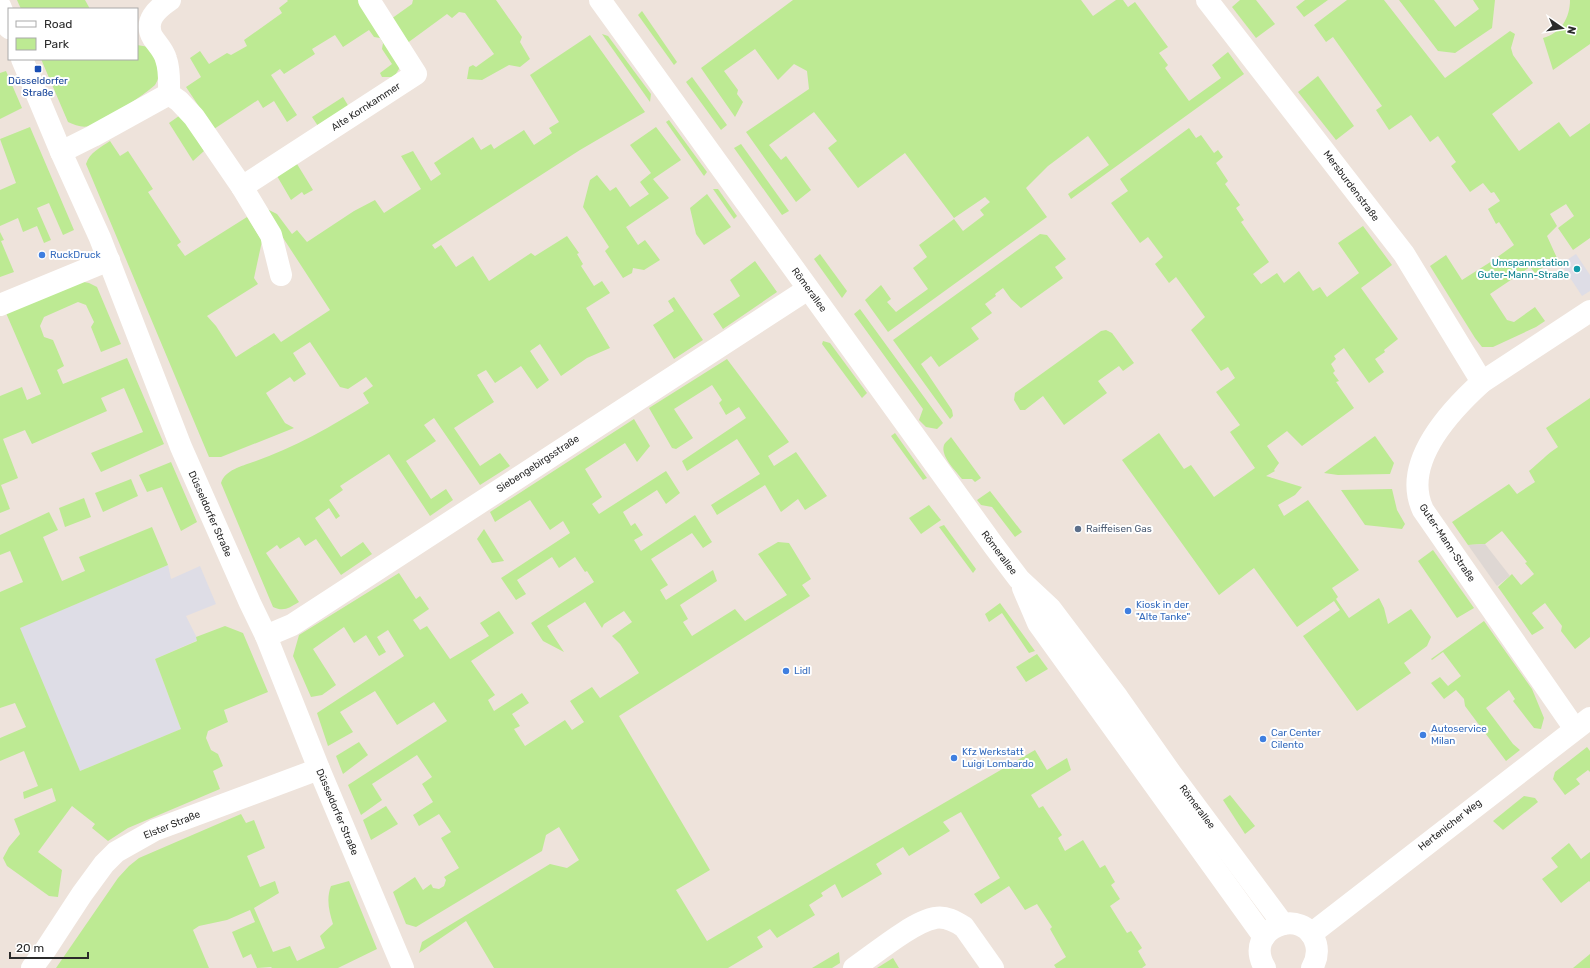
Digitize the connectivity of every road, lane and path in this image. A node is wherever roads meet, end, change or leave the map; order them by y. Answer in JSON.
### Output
{"nodes":[{"id":1,"x":170,"y":0,"type":"edge"},
{"id":2,"x":369,"y":0,"type":"edge"},
{"id":3,"x":600,"y":0,"type":"edge"},
{"id":4,"x":1207,"y":0,"type":"edge"},
{"id":5,"x":0,"y":6,"type":"edge"},
{"id":6,"x":8,"y":26,"type":"edge"},
{"id":7,"x":22,"y":60,"type":"edge"},
{"id":8,"x":169,"y":94,"type":"junction"},
{"id":9,"x":61,"y":152,"type":"junction"},
{"id":10,"x":242,"y":187,"type":"junction"},
{"id":11,"x":109,"y":260,"type":"junction"},
{"id":12,"x":281,"y":275,"type":"dead end"},
{"id":13,"x":808,"y":288,"type":"junction"},
{"id":14,"x":0,"y":306,"type":"edge"},
{"id":15,"x":1590,"y":311,"type":"edge"},
{"id":16,"x":1482,"y":382,"type":"junction"},
{"id":17,"x":1019,"y":579,"type":"junction"},
{"id":18,"x":266,"y":636,"type":"junction"},
{"id":19,"x":1583,"y":723,"type":"edge"},
{"id":20,"x":319,"y":769,"type":"junction"},
{"id":21,"x":1283,"y":924,"type":"junction"},
{"id":22,"x":1311,"y":934,"type":"junction"},
{"id":23,"x":1264,"y":937,"type":"junction"},
{"id":24,"x":1313,"y":967,"type":"edge"},
{"id":25,"x":32,"y":968,"type":"edge"},
{"id":26,"x":403,"y":968,"type":"edge"},
{"id":27,"x":854,"y":968,"type":"edge"},
{"id":28,"x":993,"y":968,"type":"edge"},
{"id":29,"x":1265,"y":968,"type":"edge"}],
"edges":[{"from":1,"to":8,"type":"street"},
{"from":2,"to":10,"type":"street","name":"Alte Kornkammer"},
{"from":3,"to":13,"type":"street","name":"Römerallee"},
{"from":4,"to":16,"type":"street","name":"Mersburdenstraße"},
{"from":5,"to":6,"type":"street"},
{"from":7,"to":9,"type":"street","name":"Düsseldorfer Straße"},
{"from":8,"to":9,"type":"street"},
{"from":8,"to":10,"type":"street"},
{"from":9,"to":11,"type":"street","name":"Düsseldorfer Straße"},
{"from":10,"to":12,"type":"street"},
{"from":11,"to":14,"type":"street"},
{"from":11,"to":18,"type":"street","name":"Düsseldorfer Straße"},
{"from":13,"to":17,"type":"street","name":"Römerallee"},
{"from":13,"to":18,"type":"street","name":"Siebengebirgsstraße"},
{"from":15,"to":16,"type":"street","name":"Guter-Mann-Straße"},
{"from":16,"to":19,"type":"street","name":"Guter-Mann-Straße"},
{"from":17,"to":21,"type":"street","name":"Römerallee"},
{"from":17,"to":23,"type":"street","name":"Römerallee"},
{"from":18,"to":20,"type":"street","name":"Düsseldorfer Straße"},
{"from":19,"to":22,"type":"street","name":"Hertenicher Weg"},
{"from":20,"to":25,"type":"street","name":"Elster Straße"},
{"from":20,"to":26,"type":"street","name":"Düsseldorfer Straße"},
{"from":21,"to":22,"type":"street"},
{"from":21,"to":23,"type":"street"},
{"from":22,"to":24,"type":"street"},
{"from":23,"to":29,"type":"street"},
{"from":27,"to":28,"type":"street"}]}
